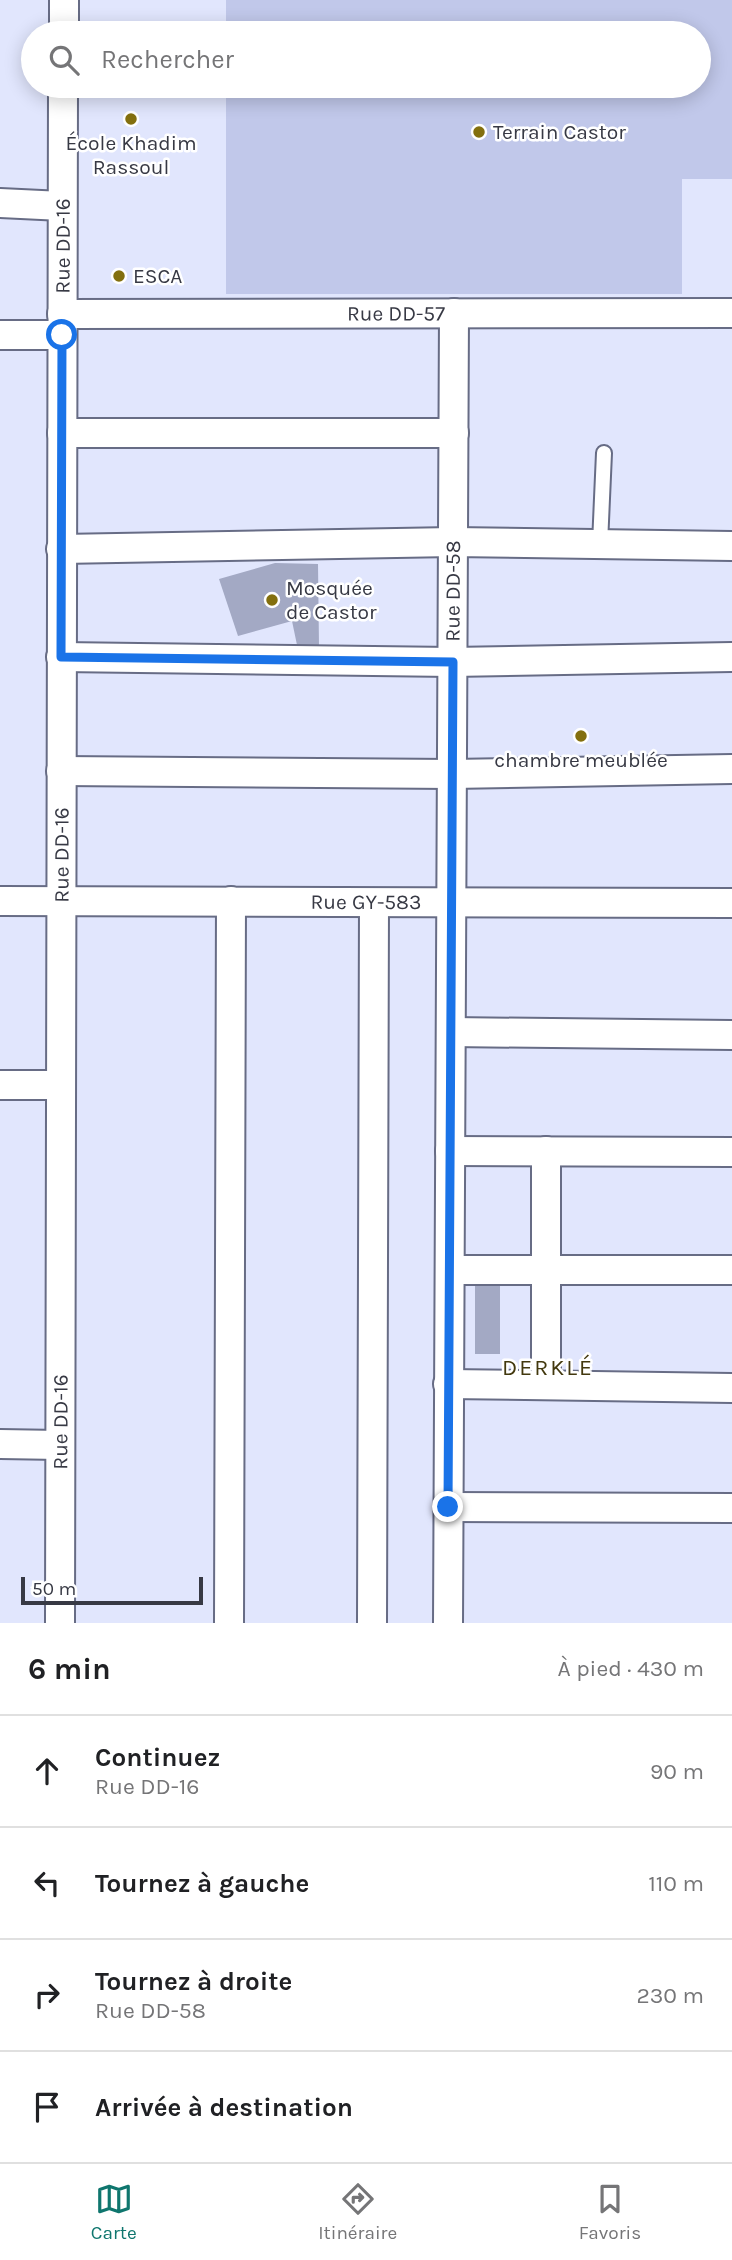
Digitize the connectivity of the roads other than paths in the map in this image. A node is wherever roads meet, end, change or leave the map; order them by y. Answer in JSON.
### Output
{"nodes":[{"id":1,"x":64,"y":0,"type":"edge"},
{"id":2,"x":64,"y":21,"type":"edge"},
{"id":3,"x":63,"y":98,"type":"edge"},
{"id":4,"x":0,"y":203,"type":"edge"},
{"id":5,"x":62,"y":206,"type":"junction"},
{"id":6,"x":454,"y":313,"type":"junction"},
{"id":7,"x":732,"y":313,"type":"edge"},
{"id":8,"x":62,"y":325,"type":"junction"},
{"id":9,"x":0,"y":335,"type":"edge"},
{"id":10,"x":62,"y":433,"type":"junction"},
{"id":11,"x":454,"y":433,"type":"junction"},
{"id":12,"x":604,"y":453,"type":"dead end"},
{"id":13,"x":453,"y":542,"type":"junction"},
{"id":14,"x":600,"y":544,"type":"junction"},
{"id":15,"x":732,"y":546,"type":"edge"},
{"id":16,"x":61,"y":549,"type":"junction"},
{"id":17,"x":61,"y":657,"type":"junction"},
{"id":18,"x":732,"y":657,"type":"edge"},
{"id":19,"x":453,"y":662,"type":"junction"},
{"id":20,"x":732,"y":769,"type":"edge"},
{"id":21,"x":61,"y":771,"type":"junction"},
{"id":22,"x":452,"y":774,"type":"junction"},
{"id":23,"x":0,"y":901,"type":"edge"},
{"id":24,"x":61,"y":901,"type":"junction"},
{"id":25,"x":231,"y":901,"type":"junction"},
{"id":26,"x":373,"y":903,"type":"junction"},
{"id":27,"x":451,"y":903,"type":"junction"},
{"id":28,"x":732,"y":903,"type":"edge"},
{"id":29,"x":451,"y":1032,"type":"junction"},
{"id":30,"x":732,"y":1035,"type":"edge"},
{"id":31,"x":0,"y":1085,"type":"edge"},
{"id":32,"x":61,"y":1085,"type":"junction"},
{"id":33,"x":450,"y":1151,"type":"junction"},
{"id":34,"x":546,"y":1151,"type":"junction"},
{"id":35,"x":732,"y":1152,"type":"edge"},
{"id":36,"x":450,"y":1270,"type":"junction"},
{"id":37,"x":546,"y":1270,"type":"junction"},
{"id":38,"x":732,"y":1270,"type":"edge"},
{"id":39,"x":449,"y":1384,"type":"junction"},
{"id":40,"x":546,"y":1385,"type":"junction"},
{"id":41,"x":732,"y":1388,"type":"edge"},
{"id":42,"x":0,"y":1444,"type":"edge"},
{"id":43,"x":60,"y":1445,"type":"junction"},
{"id":44,"x":448,"y":1507,"type":"junction"},
{"id":45,"x":732,"y":1508,"type":"edge"},
{"id":46,"x":60,"y":1623,"type":"edge"},
{"id":47,"x":229,"y":1623,"type":"edge"},
{"id":48,"x":372,"y":1623,"type":"edge"},
{"id":49,"x":448,"y":1623,"type":"edge"}],
"edges":[{"from":1,"to":2,"type":"street"},
{"from":3,"to":5,"type":"street","name":"Rue DD-16"},
{"from":4,"to":5,"type":"street"},
{"from":5,"to":8,"type":"street","name":"Rue DD-16"},
{"from":6,"to":7,"type":"street","name":"Rue DD-57"},
{"from":6,"to":8,"type":"street","name":"Rue DD-57"},
{"from":6,"to":11,"type":"street","name":"Rue DD-58"},
{"from":8,"to":9,"type":"street","name":"Rue DD-57"},
{"from":8,"to":10,"type":"street","name":"Rue DD-16"},
{"from":10,"to":11,"type":"street"},
{"from":10,"to":16,"type":"street","name":"Rue DD-16"},
{"from":11,"to":13,"type":"street","name":"Rue DD-58"},
{"from":12,"to":14,"type":"lane"},
{"from":13,"to":14,"type":"street"},
{"from":13,"to":16,"type":"street"},
{"from":13,"to":19,"type":"street","name":"Rue DD-58"},
{"from":14,"to":15,"type":"street"},
{"from":16,"to":17,"type":"street","name":"Rue DD-16"},
{"from":17,"to":19,"type":"street"},
{"from":17,"to":21,"type":"street","name":"Rue DD-16"},
{"from":18,"to":19,"type":"street"},
{"from":19,"to":22,"type":"street","name":"Rue DD-58"},
{"from":20,"to":22,"type":"street"},
{"from":21,"to":22,"type":"street"},
{"from":21,"to":24,"type":"street","name":"Rue DD-16"},
{"from":22,"to":27,"type":"street","name":"Rue DD-58"},
{"from":23,"to":24,"type":"street","name":"Rue GY-583"},
{"from":24,"to":25,"type":"street","name":"Rue GY-583"},
{"from":24,"to":32,"type":"street","name":"Rue DD-16"},
{"from":25,"to":26,"type":"street","name":"Rue GY-583"},
{"from":25,"to":47,"type":"street"},
{"from":26,"to":27,"type":"street","name":"Rue GY-583"},
{"from":26,"to":48,"type":"street"},
{"from":27,"to":28,"type":"street","name":"Rue GY-583"},
{"from":27,"to":29,"type":"street","name":"Rue DD-58"},
{"from":29,"to":30,"type":"street"},
{"from":29,"to":33,"type":"street","name":"Rue DD-58"},
{"from":31,"to":32,"type":"street"},
{"from":32,"to":43,"type":"street","name":"Rue DD-16"},
{"from":33,"to":34,"type":"street"},
{"from":33,"to":36,"type":"street","name":"Rue DD-58"},
{"from":34,"to":35,"type":"street"},
{"from":34,"to":37,"type":"street"},
{"from":36,"to":37,"type":"street"},
{"from":36,"to":39,"type":"street","name":"Rue DD-58"},
{"from":37,"to":38,"type":"street"},
{"from":37,"to":40,"type":"street"},
{"from":39,"to":40,"type":"street"},
{"from":39,"to":44,"type":"street","name":"Rue DD-58"},
{"from":40,"to":41,"type":"street"},
{"from":42,"to":43,"type":"street"},
{"from":43,"to":46,"type":"street","name":"Rue DD-16"},
{"from":44,"to":45,"type":"street"},
{"from":44,"to":49,"type":"street","name":"Rue DD-58"}]}
